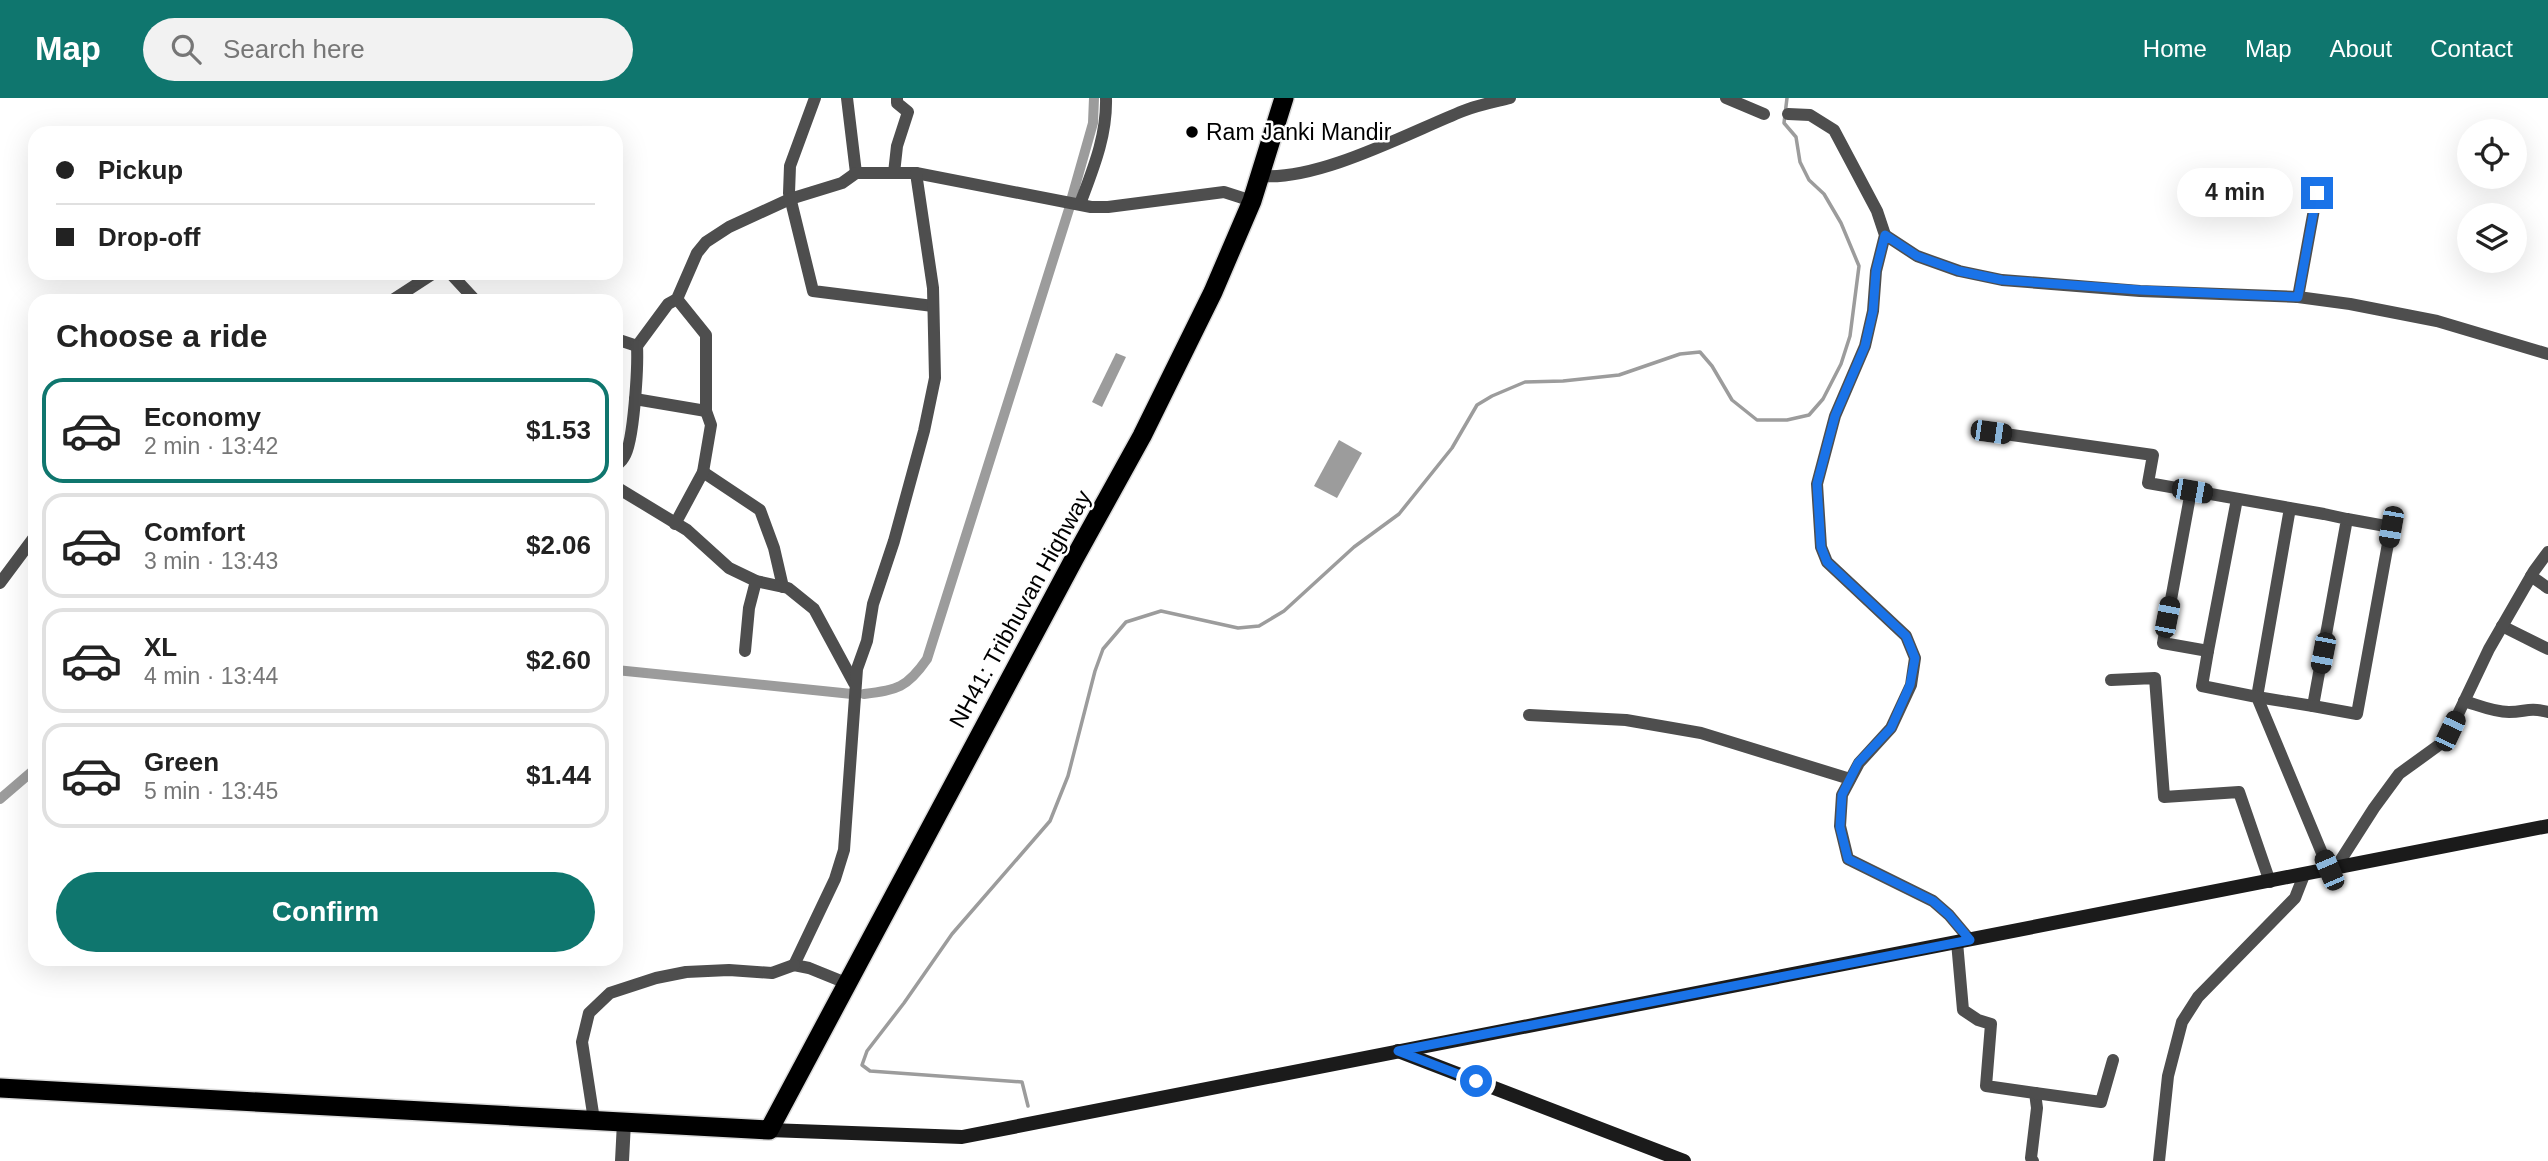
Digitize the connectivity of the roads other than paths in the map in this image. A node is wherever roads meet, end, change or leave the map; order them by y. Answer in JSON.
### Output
{"nodes":[{"id":1,"x":815,"y":98,"type":"edge"},
{"id":2,"x":846,"y":98,"type":"edge"},
{"id":3,"x":897,"y":98,"type":"edge"},
{"id":4,"x":1106,"y":98,"type":"edge"},
{"id":5,"x":1284,"y":98,"type":"edge"},
{"id":6,"x":1510,"y":98,"type":"edge"},
{"id":7,"x":1726,"y":98,"type":"edge"},
{"id":8,"x":1764,"y":114,"type":"dead end"},
{"id":9,"x":1788,"y":114,"type":"dead end"},
{"id":10,"x":856,"y":173,"type":"junction"},
{"id":11,"x":894,"y":173,"type":"junction"},
{"id":12,"x":916,"y":173,"type":"junction"},
{"id":13,"x":1261,"y":176,"type":"junction"},
{"id":14,"x":2317,"y":193,"type":"dead end"},
{"id":15,"x":790,"y":199,"type":"junction"},
{"id":16,"x":1252,"y":201,"type":"junction"},
{"id":17,"x":1080,"y":204,"type":"junction"},
{"id":18,"x":1885,"y":235,"type":"junction"},
{"id":19,"x":423,"y":280,"type":"edge"},
{"id":20,"x":456,"y":280,"type":"edge"},
{"id":21,"x":402,"y":294,"type":"edge"},
{"id":22,"x":470,"y":294,"type":"edge"},
{"id":23,"x":2298,"y":297,"type":"junction"},
{"id":24,"x":677,"y":299,"type":"junction"},
{"id":25,"x":933,"y":306,"type":"junction"},
{"id":26,"x":623,"y":342,"type":"edge"},
{"id":27,"x":637,"y":346,"type":"junction"},
{"id":28,"x":2548,"y":354,"type":"edge"},
{"id":29,"x":635,"y":399,"type":"junction"},
{"id":30,"x":706,"y":411,"type":"junction"},
{"id":31,"x":1991,"y":432,"type":"dead end"},
{"id":32,"x":623,"y":458,"type":"edge"},
{"id":33,"x":703,"y":472,"type":"junction"},
{"id":34,"x":623,"y":491,"type":"edge"},
{"id":35,"x":2192,"y":491,"type":"junction"},
{"id":36,"x":2237,"y":499,"type":"junction"},
{"id":37,"x":2290,"y":508,"type":"junction"},
{"id":38,"x":2347,"y":519,"type":"junction"},
{"id":39,"x":675,"y":524,"type":"junction"},
{"id":40,"x":28,"y":545,"type":"edge"},
{"id":41,"x":2548,"y":552,"type":"edge"},
{"id":42,"x":2531,"y":576,"type":"junction"},
{"id":43,"x":756,"y":581,"type":"junction"},
{"id":44,"x":0,"y":583,"type":"edge"},
{"id":45,"x":783,"y":587,"type":"junction"},
{"id":46,"x":2548,"y":588,"type":"edge"},
{"id":47,"x":2502,"y":626,"type":"junction"},
{"id":48,"x":2548,"y":649,"type":"edge"},
{"id":49,"x":745,"y":651,"type":"dead end"},
{"id":50,"x":2208,"y":651,"type":"junction"},
{"id":51,"x":2111,"y":680,"type":"dead end"},
{"id":52,"x":854,"y":683,"type":"junction"},
{"id":53,"x":2257,"y":697,"type":"junction"},
{"id":54,"x":2464,"y":701,"type":"junction"},
{"id":55,"x":2313,"y":706,"type":"junction"},
{"id":56,"x":2548,"y":712,"type":"edge"},
{"id":57,"x":1529,"y":715,"type":"dead end"},
{"id":58,"x":1850,"y":779,"type":"junction"},
{"id":59,"x":2548,"y":826,"type":"edge"},
{"id":60,"x":2332,"y":869,"type":"junction"},
{"id":61,"x":2304,"y":875,"type":"junction"},
{"id":62,"x":2270,"y":881,"type":"junction"},
{"id":63,"x":1963,"y":941,"type":"junction"},
{"id":64,"x":794,"y":965,"type":"junction"},
{"id":65,"x":846,"y":983,"type":"junction"},
{"id":66,"x":1398,"y":1051,"type":"junction"},
{"id":67,"x":2113,"y":1060,"type":"dead end"},
{"id":68,"x":0,"y":1088,"type":"edge"},
{"id":69,"x":2035,"y":1093,"type":"junction"},
{"id":70,"x":594,"y":1120,"type":"junction"},
{"id":71,"x":624,"y":1122,"type":"junction"},
{"id":72,"x":769,"y":1130,"type":"junction"},
{"id":73,"x":622,"y":1161,"type":"edge"},
{"id":74,"x":1684,"y":1161,"type":"edge"},
{"id":75,"x":2033,"y":1161,"type":"edge"},
{"id":76,"x":2159,"y":1161,"type":"edge"}],
"edges":[{"from":1,"to":15,"type":"street"},
{"from":2,"to":10,"type":"street"},
{"from":3,"to":11,"type":"street"},
{"from":4,"to":17,"type":"street"},
{"from":5,"to":13,"type":"highway","name":"NH41: Tribhuvan Highway"},
{"from":6,"to":13,"type":"street"},
{"from":7,"to":8,"type":"street"},
{"from":9,"to":18,"type":"street"},
{"from":10,"to":11,"type":"street"},
{"from":10,"to":15,"type":"street"},
{"from":11,"to":12,"type":"street"},
{"from":12,"to":17,"type":"street"},
{"from":12,"to":25,"type":"street"},
{"from":13,"to":16,"type":"highway","name":"NH41: Tribhuvan Highway"},
{"from":14,"to":23,"type":"street"},
{"from":15,"to":24,"type":"street"},
{"from":15,"to":25,"type":"street"},
{"from":16,"to":17,"type":"street"},
{"from":16,"to":65,"type":"highway","name":"NH41: Tribhuvan Highway"},
{"from":18,"to":23,"type":"street"},
{"from":18,"to":58,"type":"street"},
{"from":19,"to":21,"type":"street"},
{"from":20,"to":22,"type":"street"},
{"from":23,"to":28,"type":"street"},
{"from":24,"to":27,"type":"street"},
{"from":24,"to":30,"type":"street"},
{"from":25,"to":52,"type":"street"},
{"from":26,"to":27,"type":"street"},
{"from":27,"to":29,"type":"street"},
{"from":29,"to":30,"type":"street"},
{"from":29,"to":32,"type":"street"},
{"from":30,"to":33,"type":"street"},
{"from":31,"to":35,"type":"street"},
{"from":33,"to":39,"type":"street"},
{"from":33,"to":45,"type":"street"},
{"from":34,"to":39,"type":"street"},
{"from":35,"to":36,"type":"street"},
{"from":35,"to":50,"type":"street"},
{"from":36,"to":37,"type":"street"},
{"from":36,"to":50,"type":"street"},
{"from":37,"to":38,"type":"street"},
{"from":37,"to":53,"type":"street"},
{"from":38,"to":55,"type":"street"},
{"from":38,"to":55,"type":"street"},
{"from":39,"to":43,"type":"street"},
{"from":40,"to":44,"type":"street"},
{"from":41,"to":42,"type":"street"},
{"from":42,"to":46,"type":"street"},
{"from":42,"to":47,"type":"street"},
{"from":43,"to":45,"type":"street"},
{"from":43,"to":49,"type":"street"},
{"from":45,"to":52,"type":"street"},
{"from":47,"to":48,"type":"street"},
{"from":47,"to":54,"type":"street"},
{"from":50,"to":53,"type":"street"},
{"from":51,"to":62,"type":"street"},
{"from":52,"to":64,"type":"street"},
{"from":53,"to":55,"type":"street"},
{"from":53,"to":60,"type":"street"},
{"from":54,"to":56,"type":"street"},
{"from":54,"to":60,"type":"street"},
{"from":57,"to":58,"type":"street"},
{"from":58,"to":63,"type":"street"},
{"from":59,"to":60,"type":"main road"},
{"from":60,"to":61,"type":"main road"},
{"from":61,"to":62,"type":"main road"},
{"from":61,"to":76,"type":"street"},
{"from":62,"to":63,"type":"main road"},
{"from":63,"to":66,"type":"main road"},
{"from":63,"to":69,"type":"street"},
{"from":64,"to":65,"type":"street"},
{"from":64,"to":70,"type":"street"},
{"from":65,"to":72,"type":"highway","name":"NH41: Tribhuvan Highway"},
{"from":66,"to":72,"type":"main road"},
{"from":66,"to":74,"type":"main road"},
{"from":67,"to":69,"type":"street"},
{"from":68,"to":70,"type":"highway"},
{"from":69,"to":75,"type":"street"},
{"from":70,"to":71,"type":"highway"},
{"from":71,"to":72,"type":"highway"},
{"from":71,"to":73,"type":"street"}]}
